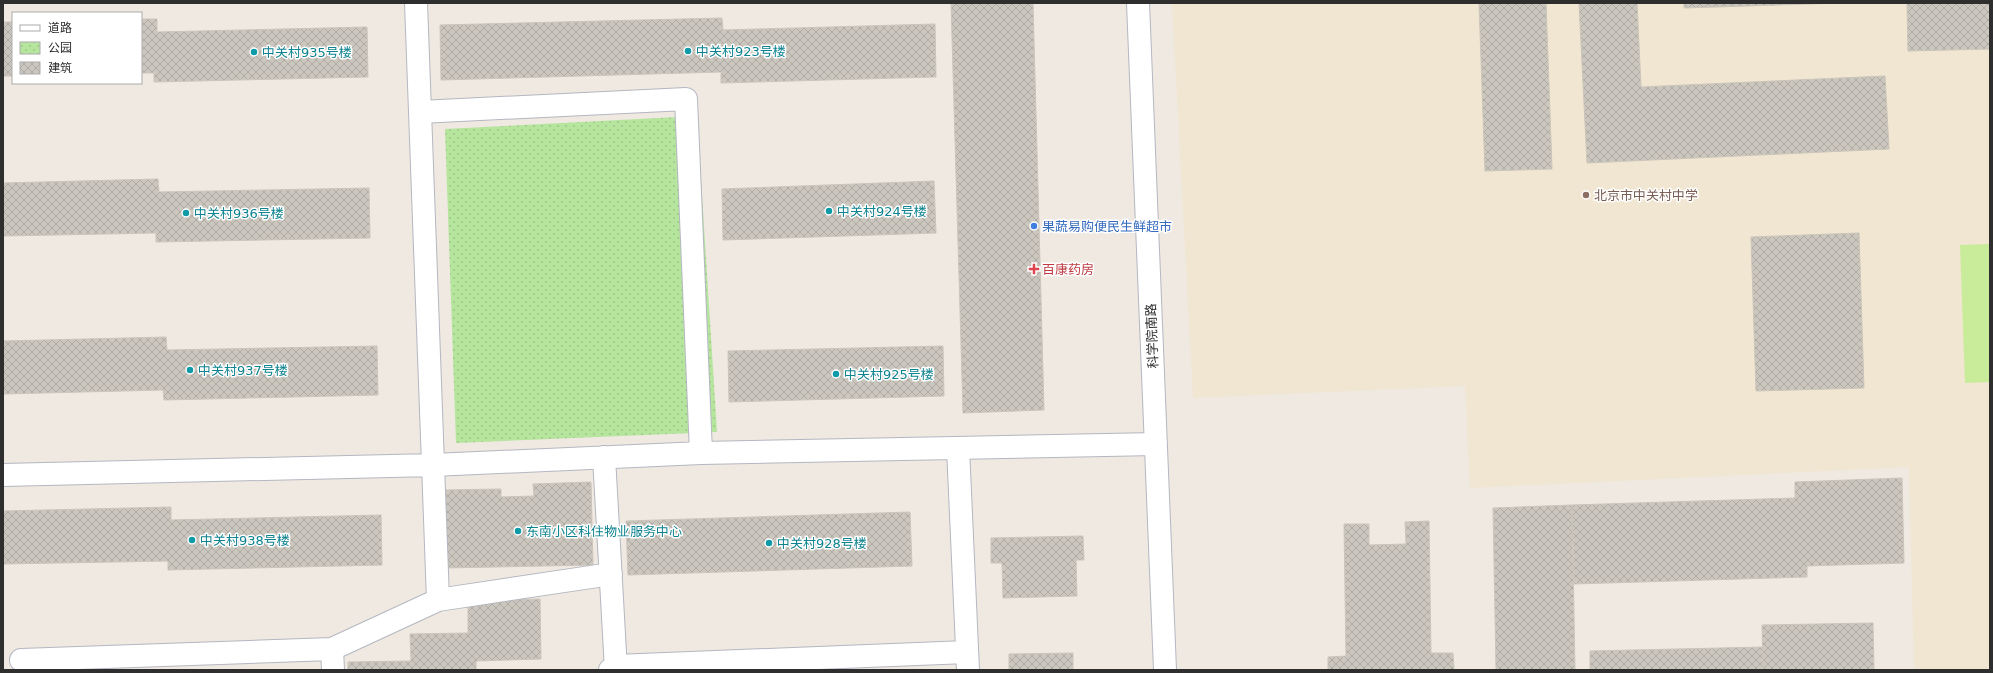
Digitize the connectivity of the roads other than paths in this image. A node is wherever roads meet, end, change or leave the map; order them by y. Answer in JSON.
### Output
{"nodes":[{"id":1,"x":416,"y":3,"type":"edge"},
{"id":2,"x":1138,"y":3,"type":"edge"},
{"id":3,"x":420,"y":112,"type":"junction"},
{"id":4,"x":1156,"y":444,"type":"junction"},
{"id":5,"x":958,"y":448,"type":"junction"},
{"id":6,"x":701,"y":453,"type":"junction"},
{"id":7,"x":604,"y":457,"type":"junction"},
{"id":8,"x":432,"y":465,"type":"junction"},
{"id":9,"x":3,"y":475,"type":"edge"},
{"id":10,"x":611,"y":574,"type":"junction"},
{"id":11,"x":438,"y":600,"type":"junction"},
{"id":12,"x":21,"y":660,"type":"dead end"},
{"id":13,"x":333,"y":660,"type":"edge"},
{"id":14,"x":968,"y":661,"type":"edge"},
{"id":15,"x":614,"y":669,"type":"edge"},
{"id":16,"x":1165,"y":670,"type":"edge"}],
"edges":[{"from":1,"to":3,"type":"street"},
{"from":2,"to":4,"type":"street","name":"科学院南路"},
{"from":3,"to":6,"type":"street"},
{"from":3,"to":8,"type":"street"},
{"from":4,"to":5,"type":"street"},
{"from":4,"to":16,"type":"street","name":"科学院南路"},
{"from":5,"to":6,"type":"street"},
{"from":5,"to":14,"type":"street"},
{"from":6,"to":7,"type":"street"},
{"from":7,"to":8,"type":"street"},
{"from":7,"to":10,"type":"street"},
{"from":8,"to":9,"type":"street"},
{"from":8,"to":11,"type":"street"},
{"from":10,"to":11,"type":"street"},
{"from":10,"to":15,"type":"street"},
{"from":11,"to":13,"type":"street"},
{"from":12,"to":13,"type":"street"},
{"from":14,"to":15,"type":"street"}]}
